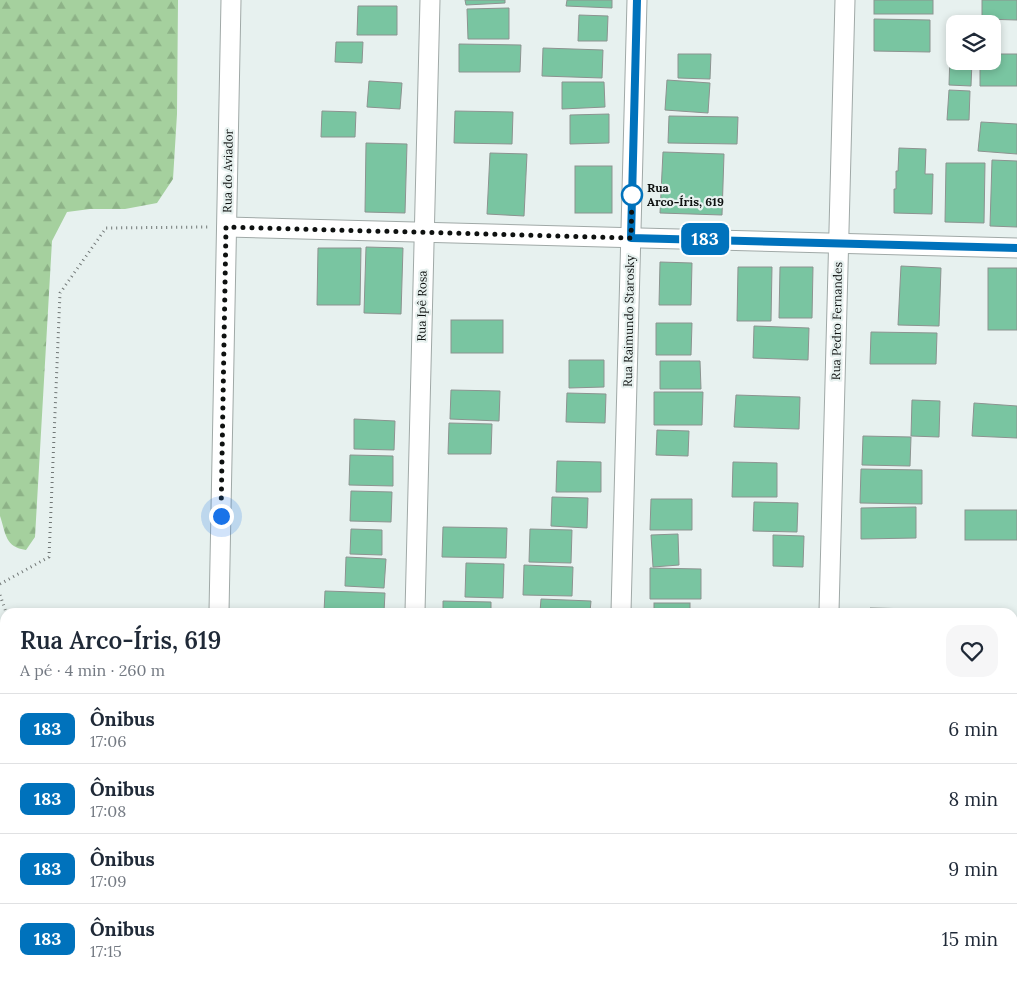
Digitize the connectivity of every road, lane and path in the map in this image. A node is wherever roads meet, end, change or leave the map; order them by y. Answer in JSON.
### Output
{"nodes":[{"id":1,"x":231,"y":0,"type":"edge"},
{"id":2,"x":430,"y":0,"type":"edge"},
{"id":3,"x":637,"y":0,"type":"edge"},
{"id":4,"x":845,"y":0,"type":"edge"},
{"id":5,"x":226,"y":227,"type":"junction"},
{"id":6,"x":424,"y":232,"type":"junction"},
{"id":7,"x":631,"y":238,"type":"junction"},
{"id":8,"x":839,"y":243,"type":"junction"},
{"id":9,"x":1017,"y":248,"type":"edge"},
{"id":10,"x":0,"y":584,"type":"edge"},
{"id":11,"x":0,"y":596,"type":"edge"},
{"id":12,"x":4,"y":608,"type":"edge"},
{"id":13,"x":219,"y":608,"type":"edge"},
{"id":14,"x":415,"y":608,"type":"edge"},
{"id":15,"x":622,"y":608,"type":"edge"},
{"id":16,"x":829,"y":608,"type":"edge"}],
"edges":[{"from":1,"to":5,"type":"street","name":"Rua do Aviador"},
{"from":2,"to":6,"type":"street","name":"Rua Ipê Rosa"},
{"from":3,"to":7,"type":"street","name":"Rua Raimundo Starosky"},
{"from":4,"to":8,"type":"street","name":"Rua Pedro Fernandes"},
{"from":5,"to":6,"type":"street"},
{"from":5,"to":10,"type":"path"},
{"from":5,"to":13,"type":"street","name":"Rua do Aviador"},
{"from":6,"to":7,"type":"street"},
{"from":6,"to":14,"type":"street","name":"Rua Ipê Rosa"},
{"from":7,"to":8,"type":"street"},
{"from":7,"to":15,"type":"street","name":"Rua Raimundo Starosky"},
{"from":8,"to":9,"type":"street"},
{"from":8,"to":16,"type":"street","name":"Rua Pedro Fernandes"},
{"from":11,"to":12,"type":"path"}]}
